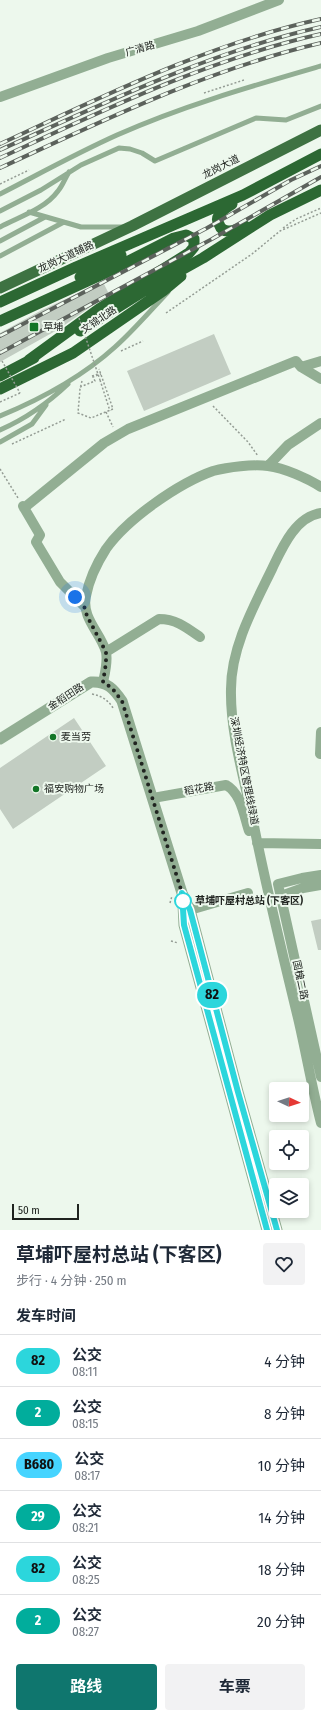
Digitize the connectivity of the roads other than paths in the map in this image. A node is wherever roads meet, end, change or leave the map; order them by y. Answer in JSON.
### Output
{"nodes":[{"id":1,"x":279,"y":0,"type":"edge"},
{"id":2,"x":321,"y":66,"type":"edge"},
{"id":3,"x":0,"y":97,"type":"edge"},
{"id":4,"x":321,"y":106,"type":"edge"},
{"id":5,"x":321,"y":130,"type":"edge"},
{"id":6,"x":321,"y":154,"type":"edge"},
{"id":7,"x":69,"y":171,"type":"junction"},
{"id":8,"x":321,"y":190,"type":"edge"},
{"id":9,"x":0,"y":194,"type":"edge"},
{"id":10,"x":243,"y":195,"type":"junction"},
{"id":11,"x":0,"y":211,"type":"edge"},
{"id":12,"x":30,"y":212,"type":"junction"},
{"id":13,"x":270,"y":215,"type":"junction"},
{"id":14,"x":45,"y":217,"type":"junction"},
{"id":15,"x":64,"y":222,"type":"junction"},
{"id":16,"x":174,"y":225,"type":"junction"},
{"id":17,"x":132,"y":226,"type":"junction"},
{"id":18,"x":0,"y":227,"type":"edge"},
{"id":19,"x":0,"y":241,"type":"edge"},
{"id":20,"x":0,"y":256,"type":"edge"},
{"id":21,"x":203,"y":258,"type":"junction"},
{"id":22,"x":0,"y":288,"type":"edge"},
{"id":23,"x":0,"y":302,"type":"edge"},
{"id":24,"x":0,"y":321,"type":"edge"},
{"id":25,"x":29,"y":360,"type":"junction"},
{"id":26,"x":321,"y":361,"type":"edge"},
{"id":27,"x":301,"y":367,"type":"junction"},
{"id":28,"x":0,"y":376,"type":"edge"},
{"id":29,"x":78,"y":376,"type":"junction"},
{"id":30,"x":321,"y":379,"type":"edge"},
{"id":31,"x":0,"y":389,"type":"edge"},
{"id":32,"x":48,"y":402,"type":"junction"},
{"id":33,"x":0,"y":416,"type":"edge"},
{"id":34,"x":321,"y":422,"type":"edge"},
{"id":35,"x":0,"y":430,"type":"edge"},
{"id":36,"x":0,"y":442,"type":"edge"},
{"id":37,"x":266,"y":466,"type":"junction"},
{"id":38,"x":321,"y":487,"type":"edge"},
{"id":39,"x":321,"y":513,"type":"edge"},
{"id":40,"x":84,"y":606,"type":"junction"},
{"id":41,"x":200,"y":637,"type":"dead end"},
{"id":42,"x":106,"y":652,"type":"junction"},
{"id":43,"x":103,"y":682,"type":"junction"},
{"id":44,"x":321,"y":732,"type":"edge"},
{"id":45,"x":0,"y":739,"type":"edge"},
{"id":46,"x":321,"y":754,"type":"edge"},
{"id":47,"x":153,"y":798,"type":"junction"},
{"id":48,"x":257,"y":843,"type":"junction"},
{"id":49,"x":321,"y":844,"type":"edge"},
{"id":50,"x":321,"y":875,"type":"edge"},
{"id":51,"x":321,"y":885,"type":"edge"},
{"id":52,"x":248,"y":893,"type":"dead end"},
{"id":53,"x":282,"y":896,"type":"junction"},
{"id":54,"x":187,"y":911,"type":"junction"},
{"id":55,"x":305,"y":1029,"type":"junction"},
{"id":56,"x":321,"y":1077,"type":"edge"},
{"id":57,"x":321,"y":1123,"type":"edge"},
{"id":58,"x":267,"y":1230,"type":"edge"},
{"id":59,"x":277,"y":1230,"type":"edge"}],
"edges":[{"from":1,"to":3,"type":"street","name":"广清路"},
{"from":2,"to":9,"type":"lane"},
{"from":4,"to":7,"type":"lane"},
{"from":5,"to":17,"type":"main road","name":"龙岗大道"},
{"from":6,"to":10,"type":"highway"},
{"from":7,"to":11,"type":"lane"},
{"from":7,"to":12,"type":"lane"},
{"from":8,"to":13,"type":"highway"},
{"from":10,"to":13,"type":"highway"},
{"from":10,"to":16,"type":"highway"},
{"from":12,"to":14,"type":"lane"},
{"from":12,"to":18,"type":"lane"},
{"from":13,"to":21,"type":"highway"},
{"from":14,"to":15,"type":"lane"},
{"from":14,"to":19,"type":"lane"},
{"from":15,"to":17,"type":"lane"},
{"from":15,"to":20,"type":"lane"},
{"from":16,"to":23,"type":"highway"},
{"from":16,"to":24,"type":"highway"},
{"from":17,"to":22,"type":"main road","name":"龙岗大道辅路"},
{"from":21,"to":25,"type":"highway","name":"文锦北路"},
{"from":21,"to":29,"type":"lane"},
{"from":21,"to":31,"type":"highway","name":"文锦北路"},
{"from":24,"to":25,"type":"highway"},
{"from":25,"to":28,"type":"highway","name":"文锦北路"},
{"from":26,"to":27,"type":"street"},
{"from":27,"to":30,"type":"street"},
{"from":27,"to":40,"type":"street"},
{"from":29,"to":32,"type":"lane"},
{"from":29,"to":33,"type":"lane"},
{"from":32,"to":35,"type":"lane"},
{"from":32,"to":36,"type":"lane"},
{"from":34,"to":37,"type":"street"},
{"from":37,"to":38,"type":"street"},
{"from":37,"to":40,"type":"street"},
{"from":39,"to":48,"type":"street","name":"深圳经济特区管理线绿道"},
{"from":40,"to":42,"type":"street"},
{"from":41,"to":42,"type":"street"},
{"from":42,"to":43,"type":"street"},
{"from":43,"to":45,"type":"street","name":"金稻田路"},
{"from":43,"to":47,"type":"street"},
{"from":44,"to":46,"type":"street"},
{"from":47,"to":48,"type":"street","name":"稻花路"},
{"from":47,"to":54,"type":"street"},
{"from":48,"to":49,"type":"street"},
{"from":48,"to":55,"type":"street"},
{"from":50,"to":53,"type":"street","name":"国槐二路"},
{"from":51,"to":53,"type":"street"},
{"from":52,"to":54,"type":"street"},
{"from":53,"to":55,"type":"street","name":"国槐二路"},
{"from":54,"to":58,"type":"street"},
{"from":54,"to":59,"type":"street"},
{"from":55,"to":56,"type":"street","name":"国槐二路"},
{"from":55,"to":57,"type":"street","name":"国槐二路"}]}
